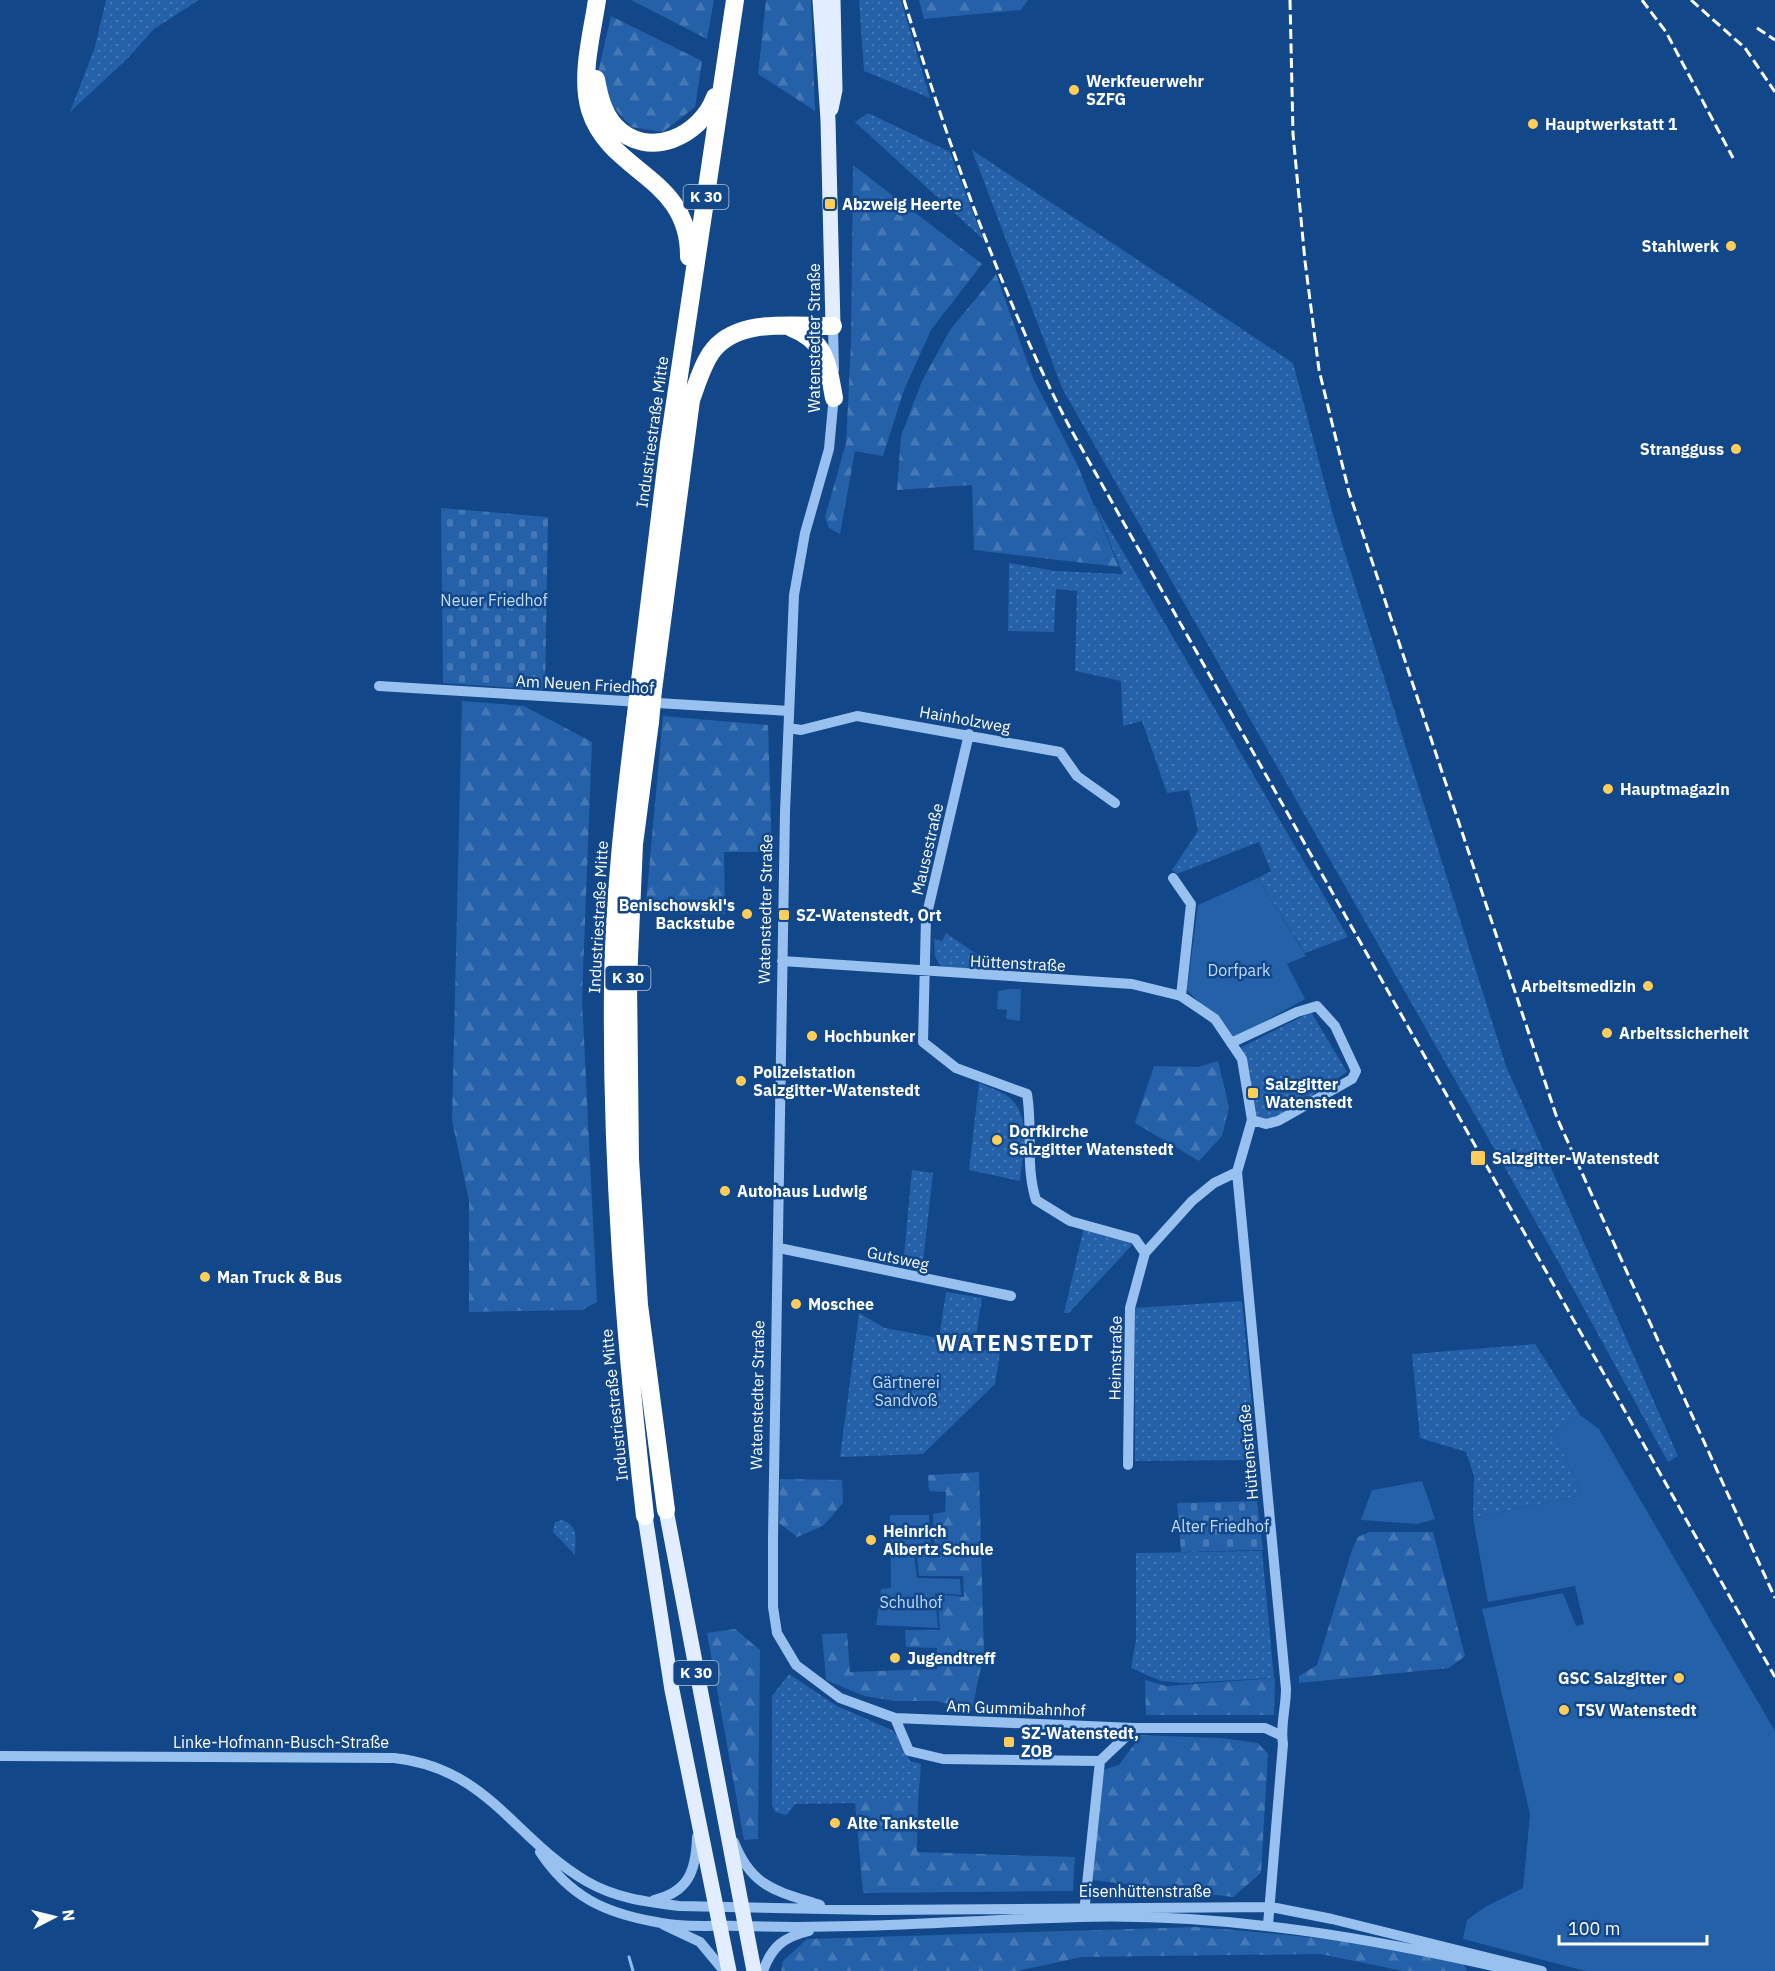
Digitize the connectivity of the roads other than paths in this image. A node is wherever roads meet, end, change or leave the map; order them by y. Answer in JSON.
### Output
{"nodes":[{"id":1,"x":735,"y":0,"type":"edge"},
{"id":2,"x":820,"y":0,"type":"edge"},
{"id":3,"x":833,"y":0,"type":"edge"},
{"id":4,"x":601,"y":1,"type":"edge"},
{"id":5,"x":726,"y":62,"type":"junction"},
{"id":6,"x":828,"y":120,"type":"junction"},
{"id":7,"x":687,"y":324,"type":"junction"},
{"id":8,"x":833,"y":326,"type":"junction"},
{"id":9,"x":790,"y":327,"type":"junction"},
{"id":10,"x":834,"y":398,"type":"junction"},
{"id":11,"x":380,"y":686,"type":"dead end"},
{"id":12,"x":646,"y":690,"type":"junction"},
{"id":13,"x":789,"y":711,"type":"junction"},
{"id":14,"x":643,"y":722,"type":"junction"},
{"id":15,"x":789,"y":728,"type":"junction"},
{"id":16,"x":969,"y":734,"type":"junction"},
{"id":17,"x":1115,"y":803,"type":"dead end"},
{"id":18,"x":1173,"y":878,"type":"dead end"},
{"id":19,"x":782,"y":961,"type":"junction"},
{"id":20,"x":924,"y":972,"type":"junction"},
{"id":21,"x":1181,"y":996,"type":"junction"},
{"id":22,"x":1231,"y":1043,"type":"junction"},
{"id":23,"x":1252,"y":1120,"type":"junction"},
{"id":24,"x":1237,"y":1172,"type":"junction"},
{"id":25,"x":778,"y":1248,"type":"junction"},
{"id":26,"x":1145,"y":1253,"type":"junction"},
{"id":27,"x":1011,"y":1296,"type":"dead end"},
{"id":28,"x":1128,"y":1465,"type":"dead end"},
{"id":29,"x":666,"y":1510,"type":"joint"},
{"id":30,"x":645,"y":1516,"type":"joint"},
{"id":31,"x":796,"y":1665,"type":"joint"},
{"id":32,"x":895,"y":1718,"type":"junction"},
{"id":33,"x":1135,"y":1728,"type":"junction"},
{"id":34,"x":1280,"y":1735,"type":"junction"},
{"id":35,"x":0,"y":1756,"type":"edge"},
{"id":36,"x":1100,"y":1761,"type":"junction"},
{"id":37,"x":697,"y":1809,"type":"junction"},
{"id":38,"x":723,"y":1812,"type":"junction"},
{"id":39,"x":533,"y":1842,"type":"junction"},
{"id":40,"x":647,"y":1902,"type":"junction"},
{"id":41,"x":717,"y":1907,"type":"junction"},
{"id":42,"x":1271,"y":1907,"type":"junction"},
{"id":43,"x":741,"y":1908,"type":"junction"},
{"id":44,"x":829,"y":1908,"type":"junction"},
{"id":45,"x":1084,"y":1912,"type":"junction"},
{"id":46,"x":659,"y":1923,"type":"junction"},
{"id":47,"x":721,"y":1925,"type":"junction"},
{"id":48,"x":1268,"y":1925,"type":"junction"},
{"id":49,"x":744,"y":1926,"type":"junction"},
{"id":50,"x":828,"y":1926,"type":"junction"},
{"id":51,"x":1489,"y":1964,"type":"edge"},
{"id":52,"x":724,"y":1971,"type":"edge"},
{"id":53,"x":729,"y":1971,"type":"edge"},
{"id":54,"x":754,"y":1971,"type":"edge"},
{"id":55,"x":763,"y":1971,"type":"edge"},
{"id":56,"x":1515,"y":1971,"type":"edge"},
{"id":57,"x":1542,"y":1971,"type":"edge"}],
"edges":[{"from":1,"to":5,"type":"highway","name":"Industriestraße Mitte","number":"K 30"},
{"from":2,"to":6,"type":"main road"},
{"from":3,"to":6,"type":"main road"},
{"from":4,"to":5,"type":"highway"},
{"from":4,"to":7,"type":"highway"},
{"from":5,"to":7,"type":"highway","name":"Industriestraße Mitte","number":"K 30"},
{"from":6,"to":8,"type":"main road","name":"Watenstedter Straße"},
{"from":7,"to":12,"type":"highway","name":"Industriestraße Mitte","number":"K 30"},
{"from":8,"to":9,"type":"highway"},
{"from":8,"to":10,"type":"street","name":"Watenstedter Straße"},
{"from":9,"to":10,"type":"highway"},
{"from":9,"to":12,"type":"highway","name":"Industriestraße Mitte","number":"K 30"},
{"from":10,"to":13,"type":"street","name":"Watenstedter Straße"},
{"from":11,"to":13,"type":"street","name":"Am Neuen Friedhof"},
{"from":12,"to":14,"type":"highway","name":"Industriestraße Mitte","number":"K 30","bridge":true},
{"from":13,"to":15,"type":"street","name":"Watenstedter Straße"},
{"from":14,"to":29,"type":"highway","name":"Industriestraße Mitte","number":"K 30"},
{"from":14,"to":30,"type":"highway","name":"Industriestraße Mitte","number":"K 30"},
{"from":15,"to":16,"type":"street","name":"Hainholzweg"},
{"from":15,"to":19,"type":"street","name":"Watenstedter Straße"},
{"from":16,"to":17,"type":"street","name":"Hainholzweg"},
{"from":16,"to":20,"type":"street","name":"Mausestraße"},
{"from":18,"to":21,"type":"street"},
{"from":19,"to":20,"type":"street","name":"Hüttenstraße"},
{"from":19,"to":25,"type":"street","name":"Watenstedter Straße"},
{"from":20,"to":21,"type":"street","name":"Hüttenstraße"},
{"from":20,"to":26,"type":"street","name":"Mausestraße"},
{"from":21,"to":22,"type":"street","name":"Hüttenstraße"},
{"from":22,"to":23,"type":"street","name":"Hüttenstraße"},
{"from":22,"to":23,"type":"street"},
{"from":23,"to":24,"type":"street","name":"Hüttenstraße"},
{"from":24,"to":26,"type":"street"},
{"from":24,"to":34,"type":"street","name":"Hüttenstraße"},
{"from":25,"to":27,"type":"street","name":"Gutsweg"},
{"from":25,"to":31,"type":"street","name":"Watenstedter Straße"},
{"from":26,"to":28,"type":"street","name":"Heimstraße"},
{"from":29,"to":38,"type":"main road","name":"Industriestraße Mitte","number":"K 30"},
{"from":30,"to":37,"type":"main road","name":"Industriestraße Mitte","number":"K 30"},
{"from":31,"to":32,"type":"street","name":"Am Gummibahnhof"},
{"from":32,"to":33,"type":"street","name":"Am Gummibahnhof"},
{"from":32,"to":36,"type":"street"},
{"from":33,"to":34,"type":"street","name":"Am Gummibahnhof"},
{"from":33,"to":36,"type":"street"},
{"from":34,"to":42,"type":"street","name":"Hüttenstraße"},
{"from":35,"to":39,"type":"street","name":"Linke-Hofmann-Busch-Straße"},
{"from":36,"to":45,"type":"street"},
{"from":37,"to":40,"type":"street"},
{"from":37,"to":41,"type":"main road","name":"Industriestraße Mitte","number":"K 30"},
{"from":38,"to":43,"type":"main road","name":"Industriestraße Mitte","number":"K 30"},
{"from":38,"to":44,"type":"street"},
{"from":39,"to":40,"type":"street","name":"Linke-Hofmann-Busch-Straße"},
{"from":39,"to":46,"type":"street","name":"Linke-Hofmann-Busch-Straße"},
{"from":40,"to":41,"type":"street","name":"Linke-Hofmann-Busch-Straße"},
{"from":41,"to":43,"type":"street","name":"Linke-Hofmann-Busch-Straße"},
{"from":41,"to":47,"type":"main road","number":"K 30"},
{"from":42,"to":45,"type":"street","name":"Eisenhüttenstraße"},
{"from":42,"to":48,"type":"street","name":"Hüttenstraße"},
{"from":42,"to":51,"type":"street","name":"Eisenhüttenstraße"},
{"from":43,"to":44,"type":"street","name":"Eisenhüttenstraße"},
{"from":43,"to":49,"type":"main road","number":"K 30"},
{"from":44,"to":45,"type":"street","name":"Eisenhüttenstraße"},
{"from":45,"to":48,"type":"street","name":"Eisenhüttenstraße"},
{"from":45,"to":50,"type":"street","name":"Eisenhüttenstraße"},
{"from":46,"to":47,"type":"street","name":"Linke-Hofmann-Busch-Straße"},
{"from":46,"to":52,"type":"street"},
{"from":47,"to":49,"type":"street","name":"Linke-Hofmann-Busch-Straße"},
{"from":47,"to":53,"type":"main road","number":"K 30"},
{"from":48,"to":51,"type":"street","name":"Eisenhüttenstraße"},
{"from":49,"to":50,"type":"street","name":"Eisenhüttenstraße"},
{"from":49,"to":54,"type":"main road","number":"K 30"},
{"from":50,"to":55,"type":"street"},
{"from":51,"to":56,"type":"street","name":"Eisenhüttenstraße"},
{"from":51,"to":57,"type":"street","name":"Eisenhüttenstraße"}]}
